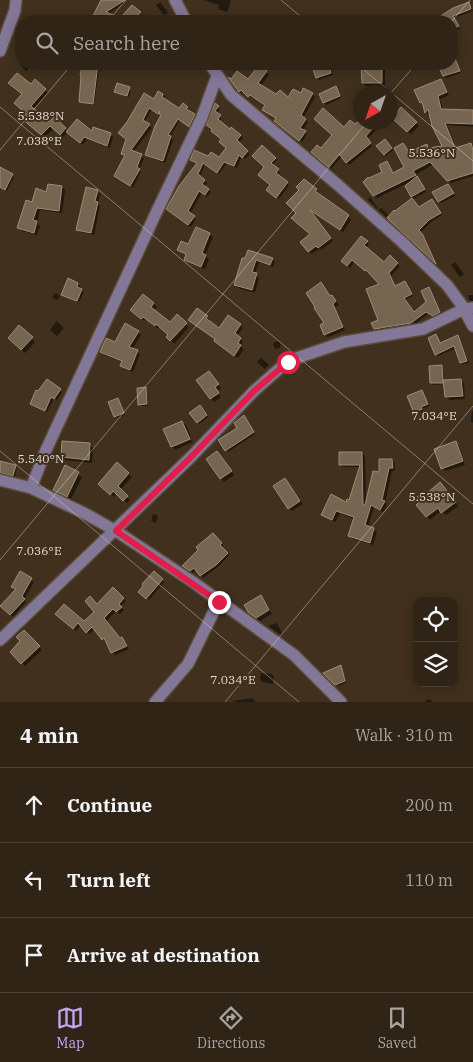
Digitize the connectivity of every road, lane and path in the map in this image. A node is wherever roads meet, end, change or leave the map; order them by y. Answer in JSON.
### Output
{"nodes":[{"id":1,"x":16,"y":0,"type":"edge"},
{"id":2,"x":175,"y":0,"type":"edge"},
{"id":3,"x":183,"y":15,"type":"edge"},
{"id":4,"x":0,"y":51,"type":"edge"},
{"id":5,"x":214,"y":70,"type":"edge"},
{"id":6,"x":217,"y":76,"type":"junction"},
{"id":7,"x":468,"y":308,"type":"edge"},
{"id":8,"x":473,"y":326,"type":"edge"},
{"id":9,"x":0,"y":480,"type":"edge"},
{"id":10,"x":31,"y":488,"type":"junction"},
{"id":11,"x":116,"y":531,"type":"junction"},
{"id":12,"x":219,"y":602,"type":"junction"},
{"id":13,"x":0,"y":640,"type":"edge"},
{"id":14,"x":155,"y":702,"type":"edge"},
{"id":15,"x":341,"y":702,"type":"edge"}],
"edges":[{"from":1,"to":4,"type":"street"},
{"from":2,"to":3,"type":"street"},
{"from":5,"to":6,"type":"street"},
{"from":6,"to":7,"type":"street"},
{"from":6,"to":10,"type":"street"},
{"from":7,"to":8,"type":"street"},
{"from":7,"to":11,"type":"street"},
{"from":9,"to":10,"type":"street"},
{"from":10,"to":11,"type":"street"},
{"from":11,"to":12,"type":"street"},
{"from":11,"to":13,"type":"street"},
{"from":12,"to":14,"type":"street"},
{"from":12,"to":15,"type":"street"}]}
